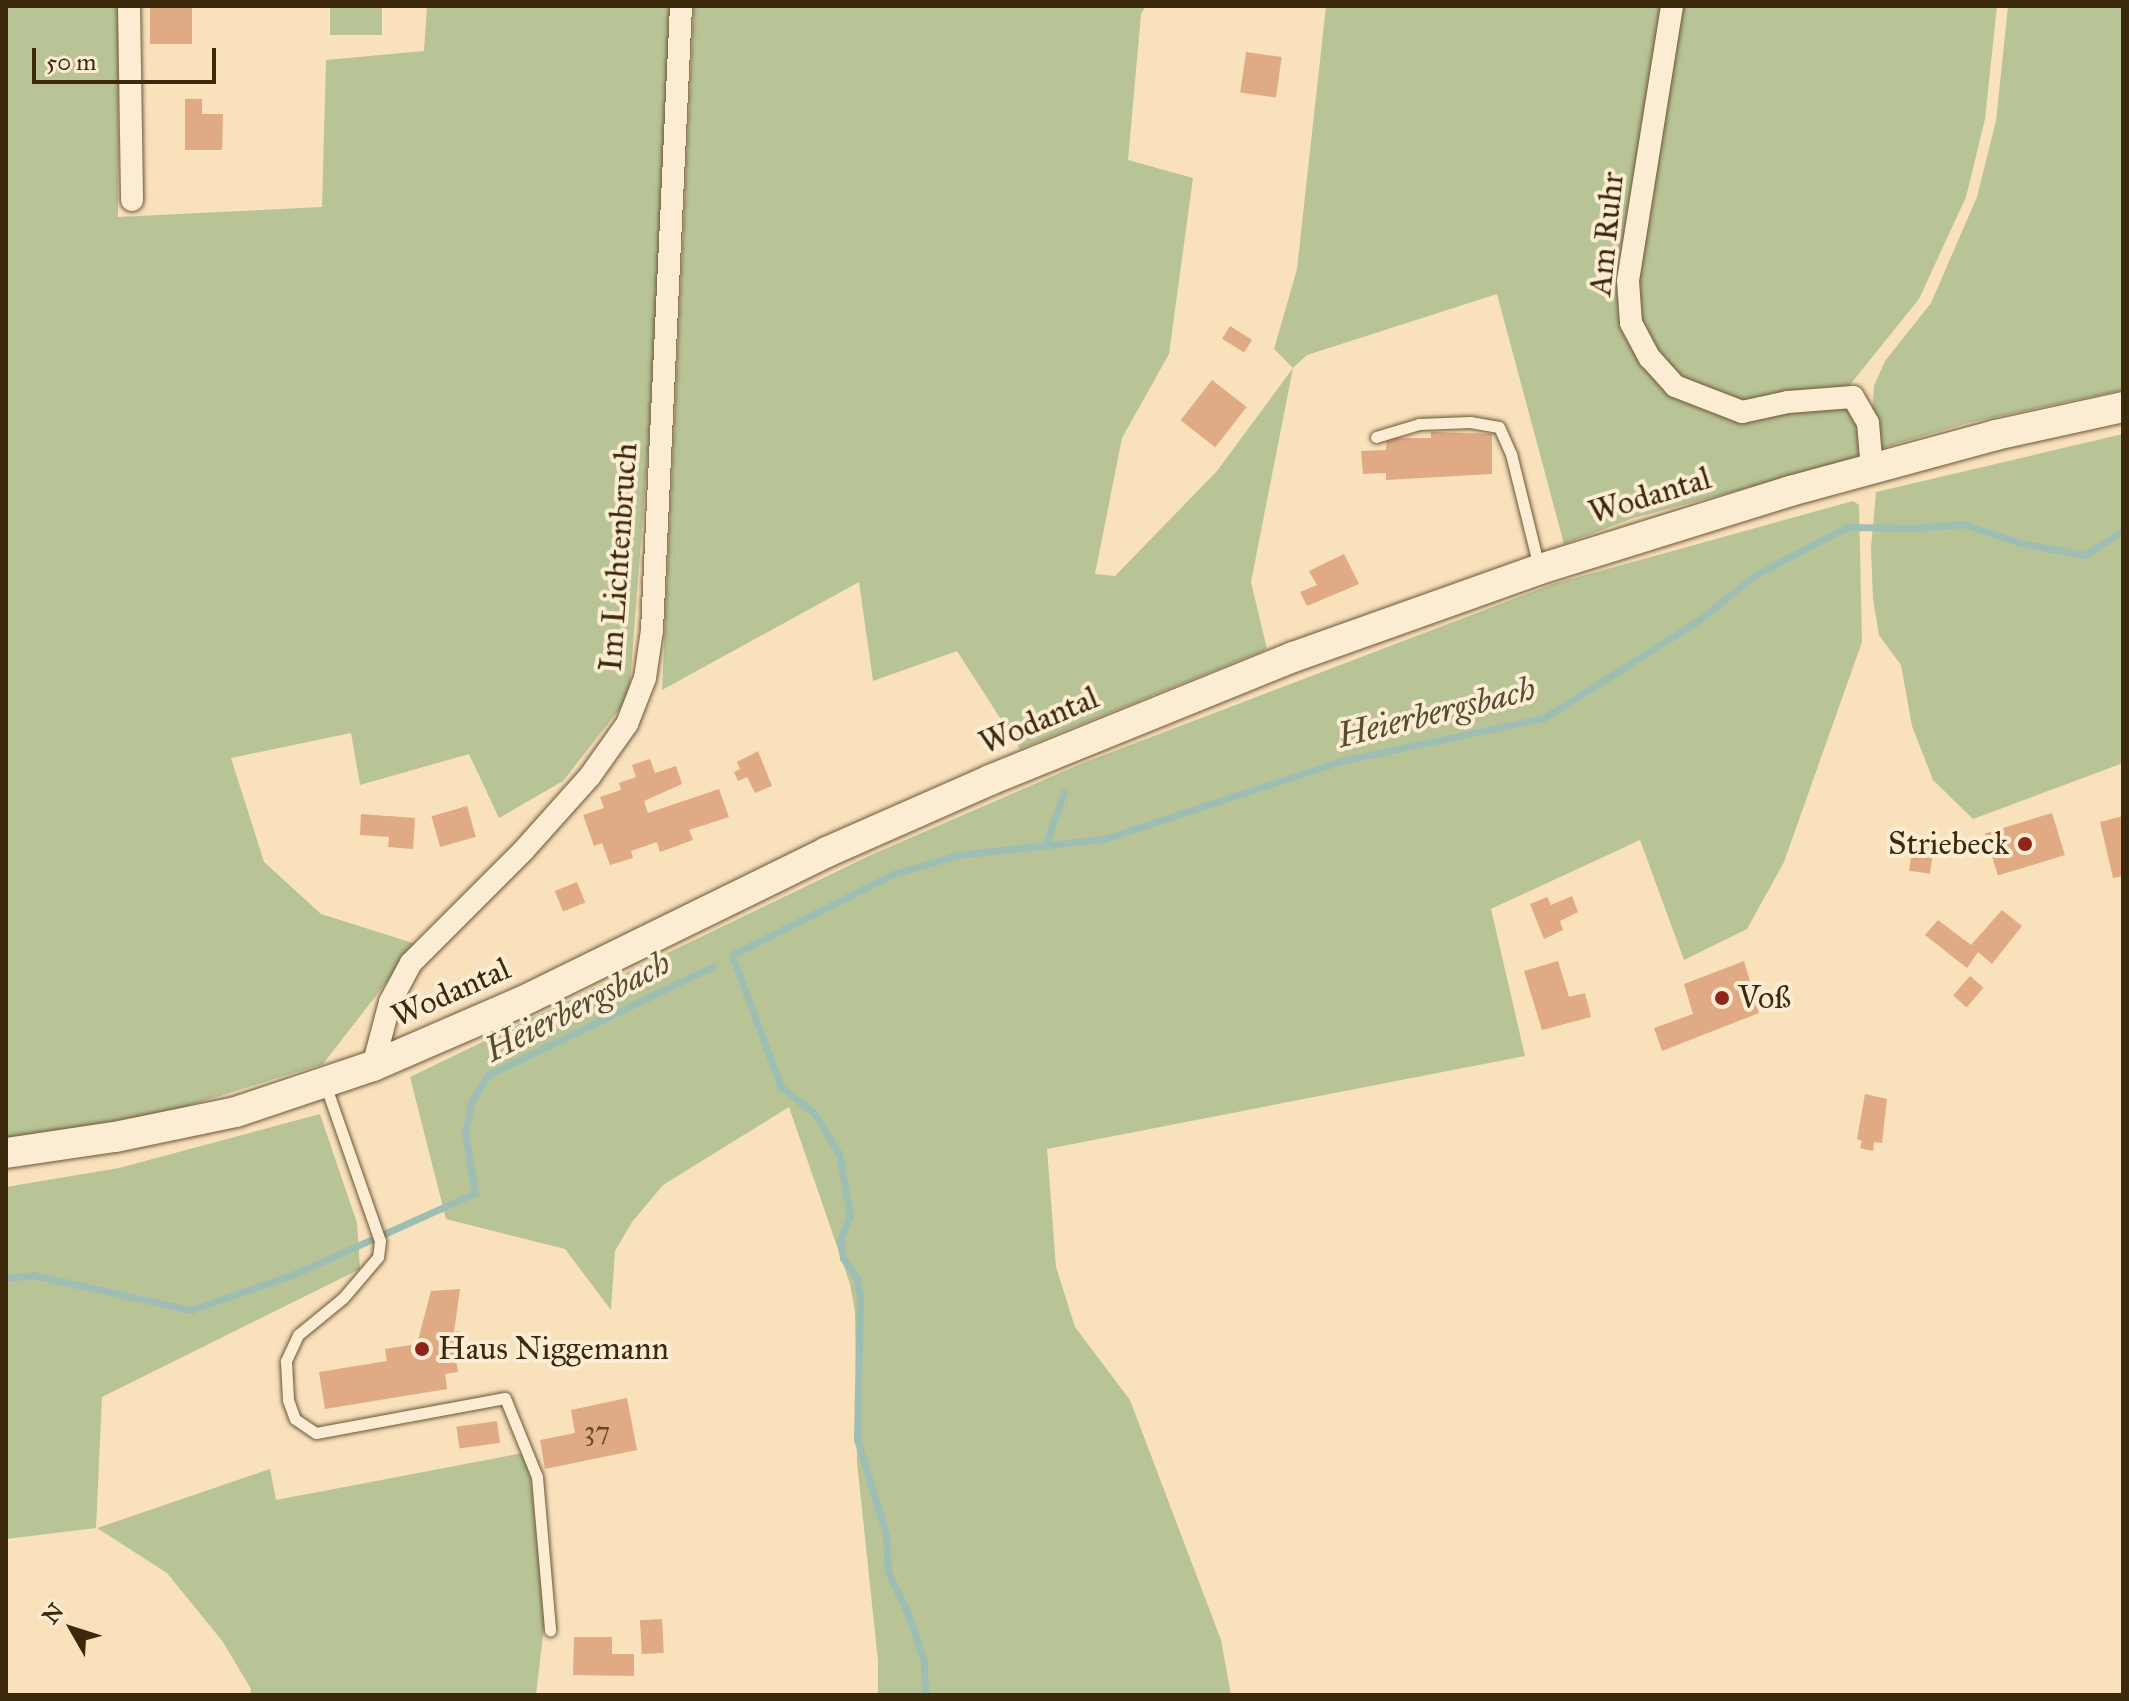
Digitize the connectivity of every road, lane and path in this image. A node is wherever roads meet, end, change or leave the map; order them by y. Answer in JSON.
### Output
{"nodes":[{"id":1,"x":129,"y":6,"type":"edge"},
{"id":2,"x":681,"y":6,"type":"edge"},
{"id":3,"x":1672,"y":6,"type":"edge"},
{"id":4,"x":132,"y":200,"type":"dead end"},
{"id":5,"x":2123,"y":407,"type":"edge"},
{"id":6,"x":1376,"y":437,"type":"dead end"},
{"id":7,"x":1872,"y":470,"type":"junction"},
{"id":8,"x":1540,"y":569,"type":"junction"},
{"id":9,"x":373,"y":1066,"type":"junction"},
{"id":10,"x":325,"y":1084,"type":"junction"},
{"id":11,"x":6,"y":1153,"type":"edge"},
{"id":12,"x":550,"y":1630,"type":"dead end"}],
"edges":[{"from":1,"to":4,"type":"street"},
{"from":2,"to":9,"type":"street","name":"Im Lichtenbruch"},
{"from":3,"to":7,"type":"street","name":"Am Ruhr"},
{"from":5,"to":7,"type":"main road","name":"Wodantal"},
{"from":6,"to":8,"type":"lane"},
{"from":7,"to":8,"type":"main road","name":"Wodantal"},
{"from":8,"to":9,"type":"main road","name":"Wodantal"},
{"from":9,"to":10,"type":"main road","name":"Wodantal"},
{"from":10,"to":11,"type":"main road","name":"Wodantal"},
{"from":10,"to":12,"type":"lane"}]}
